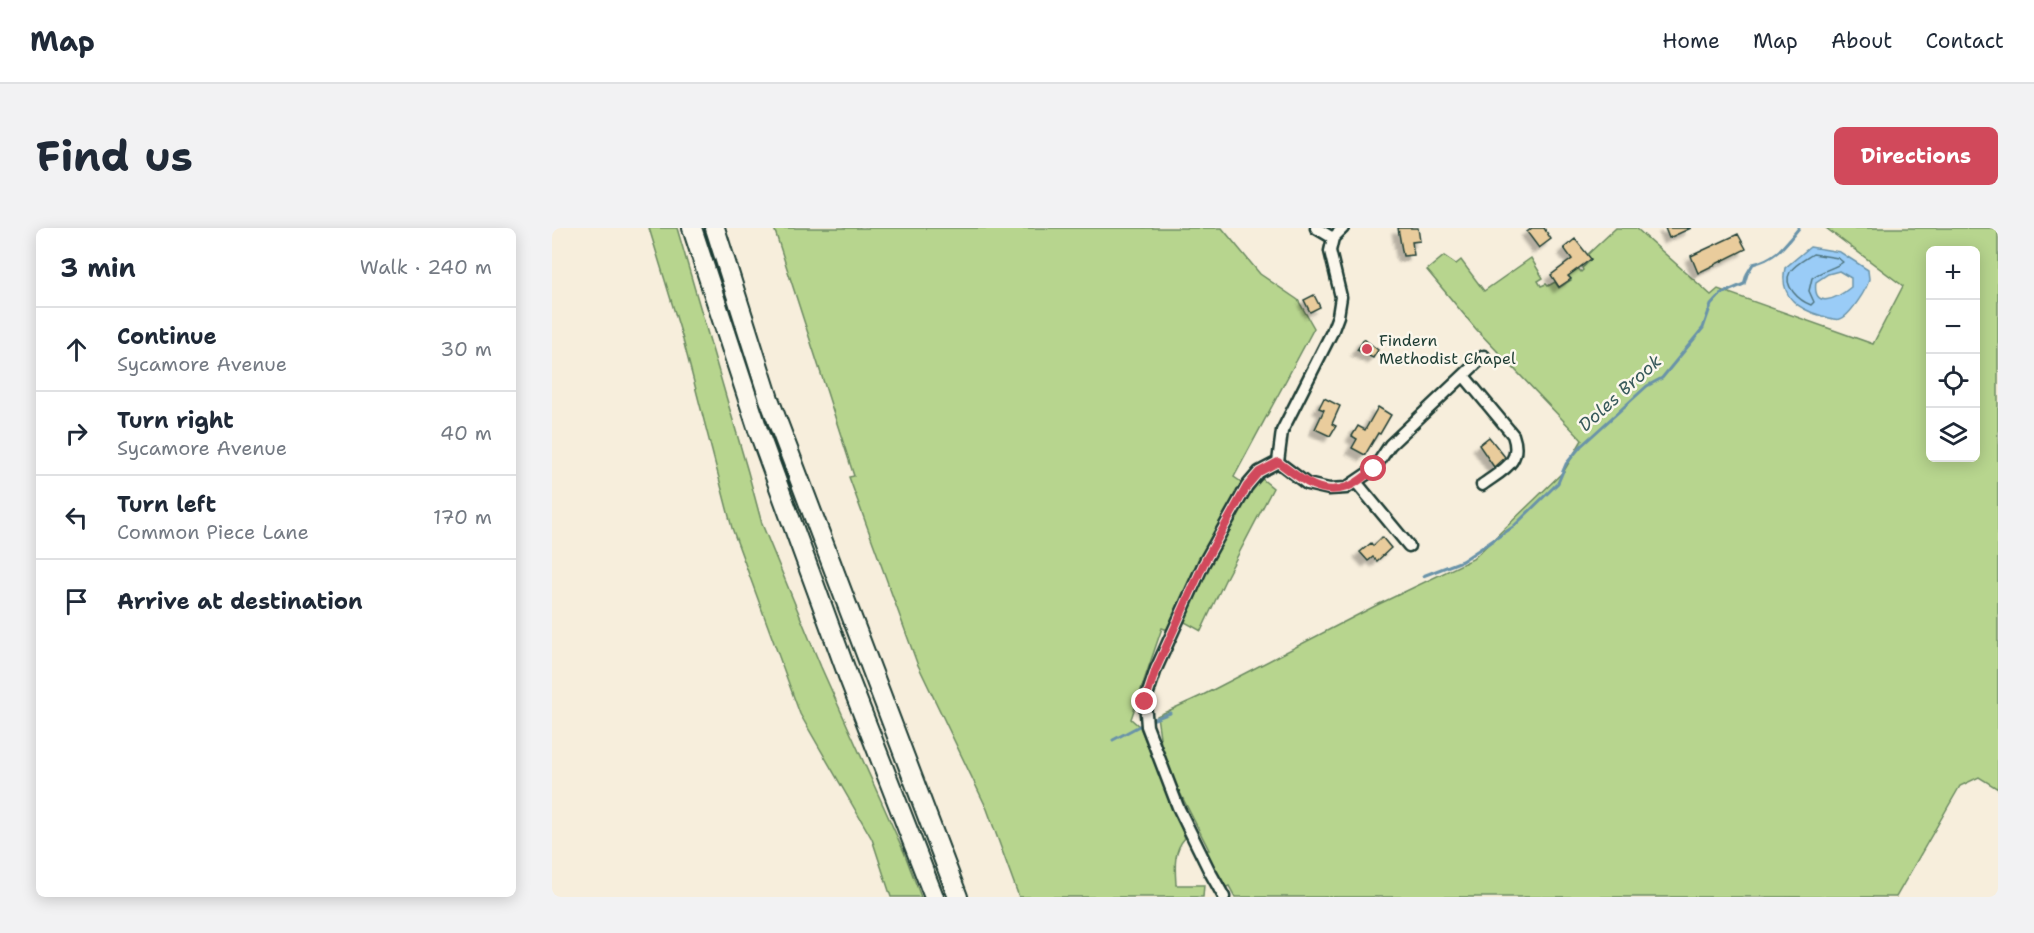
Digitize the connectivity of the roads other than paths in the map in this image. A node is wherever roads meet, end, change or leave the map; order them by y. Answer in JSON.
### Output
{"nodes":[{"id":1,"x":692,"y":228,"type":"edge"},
{"id":2,"x":715,"y":228,"type":"edge"},
{"id":3,"x":1316,"y":228,"type":"edge"},
{"id":4,"x":1343,"y":228,"type":"edge"},
{"id":5,"x":1333,"y":238,"type":"junction"},
{"id":6,"x":1484,"y":356,"type":"dead end"},
{"id":7,"x":1464,"y":376,"type":"junction"},
{"id":8,"x":1278,"y":462,"type":"junction"},
{"id":9,"x":1356,"y":482,"type":"junction"},
{"id":10,"x":1482,"y":484,"type":"dead end"},
{"id":11,"x":1409,"y":546,"type":"dead end"},
{"id":12,"x":934,"y":897,"type":"edge"},
{"id":13,"x":958,"y":897,"type":"edge"},
{"id":14,"x":1224,"y":897,"type":"edge"}],
"edges":[{"from":1,"to":12,"type":"highway"},
{"from":2,"to":13,"type":"highway"},
{"from":3,"to":5,"type":"street"},
{"from":4,"to":5,"type":"street"},
{"from":5,"to":8,"type":"street"},
{"from":6,"to":7,"type":"street"},
{"from":7,"to":9,"type":"street"},
{"from":7,"to":10,"type":"street"},
{"from":8,"to":9,"type":"street"},
{"from":8,"to":14,"type":"street"},
{"from":9,"to":11,"type":"street"}]}
